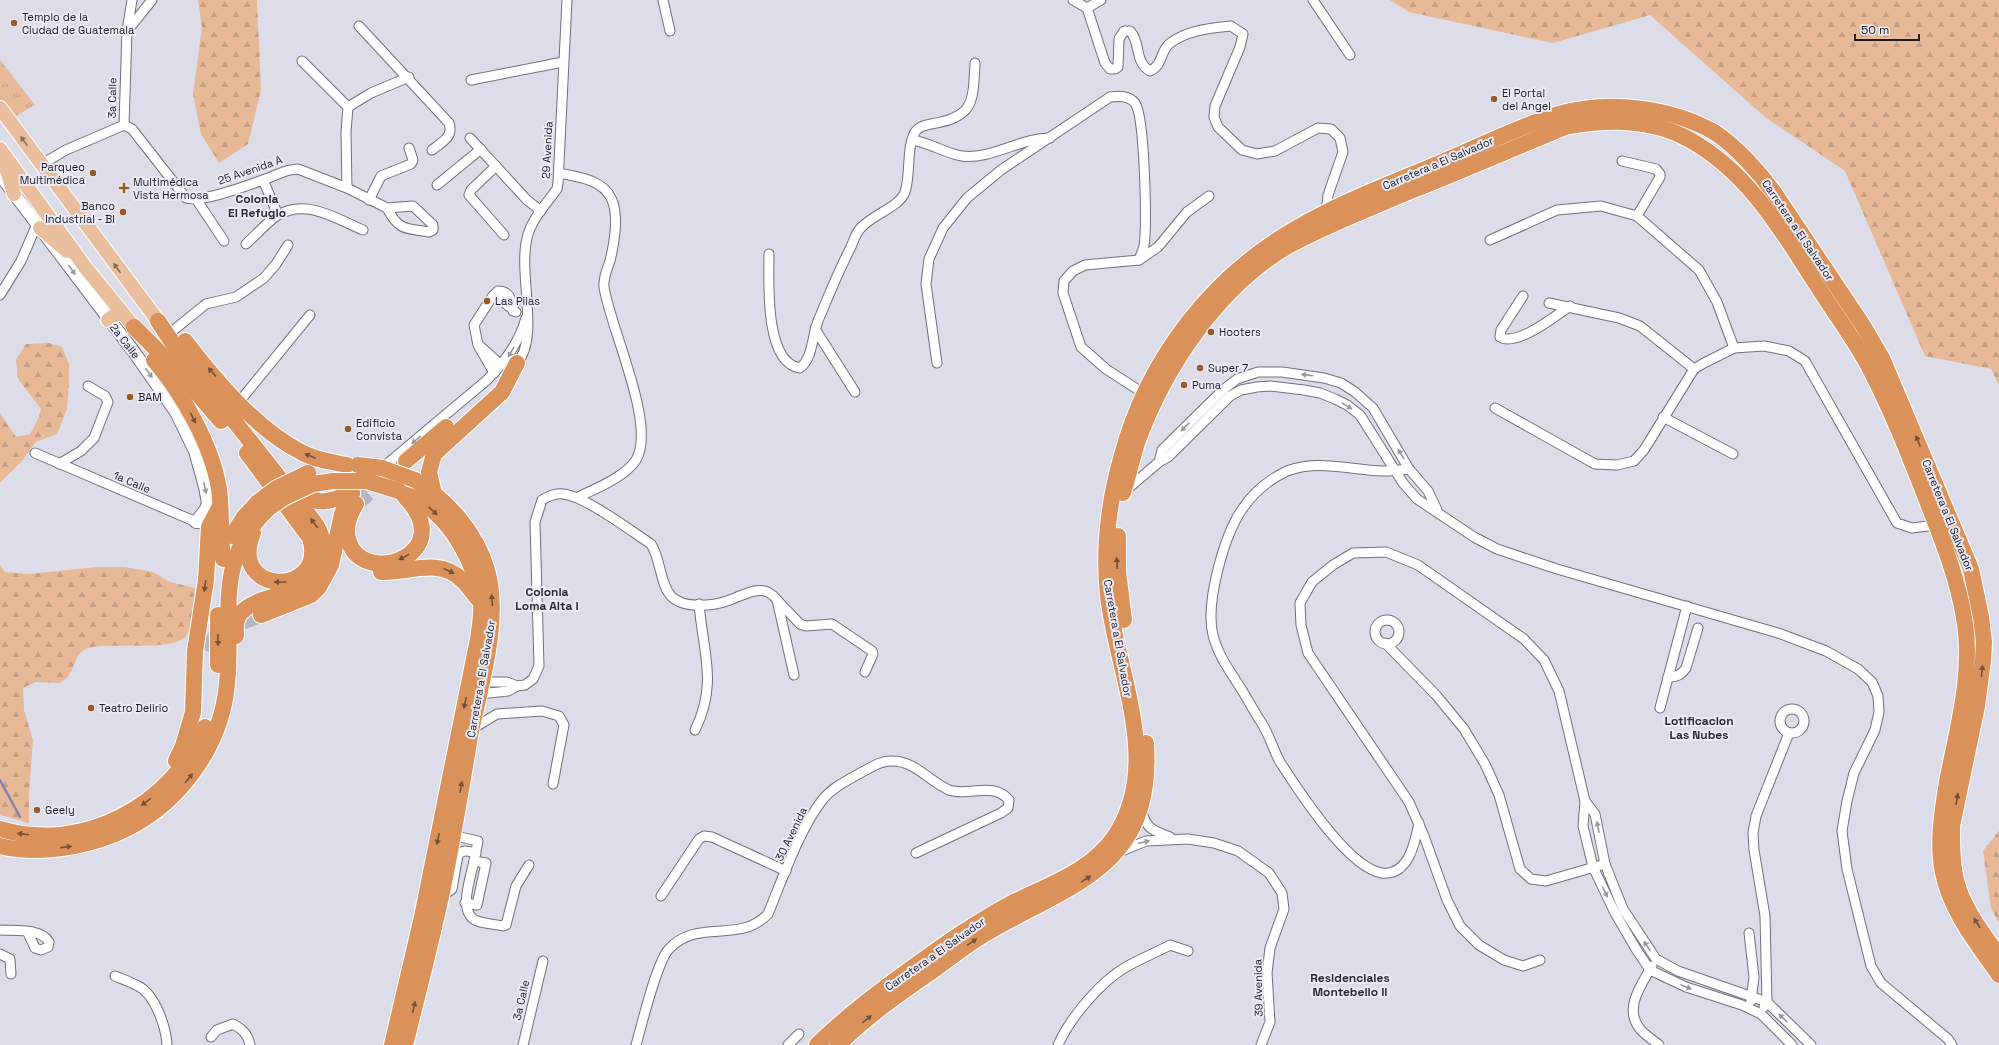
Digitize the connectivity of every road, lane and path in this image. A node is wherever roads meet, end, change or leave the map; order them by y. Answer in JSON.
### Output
{"nodes":[{"id":1,"x":132,"y":0,"type":"edge"},
{"id":2,"x":152,"y":0,"type":"edge"},
{"id":3,"x":567,"y":0,"type":"edge"},
{"id":4,"x":663,"y":0,"type":"edge"},
{"id":5,"x":1073,"y":0,"type":"edge"},
{"id":6,"x":1101,"y":0,"type":"edge"},
{"id":7,"x":1313,"y":0,"type":"edge"},
{"id":8,"x":1087,"y":8,"type":"junction"},
{"id":9,"x":359,"y":26,"type":"dead end"},
{"id":10,"x":127,"y":31,"type":"junction"},
{"id":11,"x":670,"y":31,"type":"dead end"},
{"id":12,"x":1350,"y":55,"type":"dead end"},
{"id":13,"x":302,"y":60,"type":"dead end"},
{"id":14,"x":563,"y":62,"type":"junction"},
{"id":15,"x":975,"y":63,"type":"dead end"},
{"id":16,"x":409,"y":77,"type":"junction"},
{"id":17,"x":471,"y":80,"type":"dead end"},
{"id":18,"x":348,"y":106,"type":"junction"},
{"id":19,"x":0,"y":108,"type":"edge"},
{"id":20,"x":124,"y":125,"type":"junction"},
{"id":21,"x":470,"y":138,"type":"dead end"},
{"id":22,"x":1051,"y":138,"type":"junction"},
{"id":23,"x":912,"y":140,"type":"junction"},
{"id":24,"x":408,"y":148,"type":"dead end"},
{"id":25,"x":0,"y":149,"type":"edge"},
{"id":26,"x":480,"y":149,"type":"junction"},
{"id":27,"x":432,"y":150,"type":"dead end"},
{"id":28,"x":1622,"y":161,"type":"dead end"},
{"id":29,"x":42,"y":164,"type":"junction"},
{"id":30,"x":496,"y":166,"type":"junction"},
{"id":31,"x":559,"y":173,"type":"junction"},
{"id":32,"x":0,"y":175,"type":"edge"},
{"id":33,"x":263,"y":180,"type":"junction"},
{"id":34,"x":437,"y":185,"type":"dead end"},
{"id":35,"x":347,"y":188,"type":"junction"},
{"id":36,"x":14,"y":194,"type":"junction"},
{"id":37,"x":1209,"y":196,"type":"dead end"},
{"id":38,"x":186,"y":198,"type":"joint"},
{"id":39,"x":196,"y":199,"type":"junction"},
{"id":40,"x":369,"y":200,"type":"junction"},
{"id":41,"x":387,"y":208,"type":"junction"},
{"id":42,"x":541,"y":211,"type":"junction"},
{"id":43,"x":1326,"y":212,"type":"junction"},
{"id":44,"x":278,"y":214,"type":"junction"},
{"id":45,"x":1637,"y":216,"type":"junction"},
{"id":46,"x":39,"y":226,"type":"junction"},
{"id":47,"x":363,"y":230,"type":"dead end"},
{"id":48,"x":504,"y":235,"type":"dead end"},
{"id":49,"x":1490,"y":240,"type":"dead end"},
{"id":50,"x":224,"y":241,"type":"dead end"},
{"id":51,"x":246,"y":244,"type":"dead end"},
{"id":52,"x":288,"y":245,"type":"dead end"},
{"id":53,"x":769,"y":254,"type":"dead end"},
{"id":54,"x":1138,"y":260,"type":"junction"},
{"id":55,"x":85,"y":267,"type":"junction"},
{"id":56,"x":134,"y":291,"type":"junction"},
{"id":57,"x":0,"y":295,"type":"edge"},
{"id":58,"x":1524,"y":296,"type":"dead end"},
{"id":59,"x":1549,"y":302,"type":"dead end"},
{"id":60,"x":1570,"y":306,"type":"junction"},
{"id":61,"x":146,"y":307,"type":"junction"},
{"id":62,"x":119,"y":309,"type":"junction"},
{"id":63,"x":310,"y":315,"type":"dead end"},
{"id":64,"x":527,"y":316,"type":"junction"},
{"id":65,"x":108,"y":320,"type":"junction"},
{"id":66,"x":158,"y":321,"type":"junction"},
{"id":67,"x":132,"y":325,"type":"junction"},
{"id":68,"x":175,"y":329,"type":"junction"},
{"id":69,"x":815,"y":329,"type":"junction"},
{"id":70,"x":478,"y":345,"type":"junction"},
{"id":71,"x":1734,"y":348,"type":"junction"},
{"id":72,"x":517,"y":363,"type":"junction"},
{"id":73,"x":937,"y":363,"type":"dead end"},
{"id":74,"x":501,"y":365,"type":"junction"},
{"id":75,"x":1694,"y":369,"type":"junction"},
{"id":76,"x":1282,"y":372,"type":"junction"},
{"id":77,"x":494,"y":373,"type":"junction"},
{"id":78,"x":1237,"y":379,"type":"junction"},
{"id":79,"x":88,"y":386,"type":"dead end"},
{"id":80,"x":1282,"y":387,"type":"junction"},
{"id":81,"x":1241,"y":390,"type":"junction"},
{"id":82,"x":856,"y":392,"type":"dead end"},
{"id":83,"x":1143,"y":393,"type":"junction"},
{"id":84,"x":238,"y":402,"type":"junction"},
{"id":85,"x":1216,"y":403,"type":"junction"},
{"id":86,"x":1495,"y":408,"type":"dead end"},
{"id":87,"x":1663,"y":417,"type":"junction"},
{"id":88,"x":1382,"y":423,"type":"junction"},
{"id":89,"x":1370,"y":431,"type":"junction"},
{"id":90,"x":249,"y":440,"type":"junction"},
{"id":91,"x":1138,"y":442,"type":"junction"},
{"id":92,"x":35,"y":453,"type":"dead end"},
{"id":93,"x":1733,"y":454,"type":"dead end"},
{"id":94,"x":406,"y":461,"type":"dead end"},
{"id":95,"x":59,"y":464,"type":"junction"},
{"id":96,"x":350,"y":465,"type":"junction"},
{"id":97,"x":1410,"y":469,"type":"junction"},
{"id":98,"x":1396,"y":470,"type":"junction"},
{"id":99,"x":311,"y":479,"type":"junction"},
{"id":100,"x":399,"y":491,"type":"junction"},
{"id":101,"x":1123,"y":493,"type":"junction"},
{"id":102,"x":434,"y":494,"type":"junction"},
{"id":103,"x":578,"y":497,"type":"junction"},
{"id":104,"x":354,"y":499,"type":"junction"},
{"id":105,"x":262,"y":509,"type":"junction"},
{"id":106,"x":1437,"y":510,"type":"junction"},
{"id":107,"x":1936,"y":525,"type":"junction"},
{"id":108,"x":209,"y":527,"type":"junction"},
{"id":109,"x":339,"y":528,"type":"junction"},
{"id":110,"x":223,"y":559,"type":"junction"},
{"id":111,"x":777,"y":600,"type":"junction"},
{"id":112,"x":481,"y":603,"type":"junction"},
{"id":113,"x":700,"y":604,"type":"junction"},
{"id":114,"x":1687,"y":606,"type":"junction"},
{"id":115,"x":261,"y":615,"type":"tunnel mouth"},
{"id":116,"x":1698,"y":628,"type":"dead end"},
{"id":117,"x":1385,"y":643,"type":"dead end"},
{"id":118,"x":205,"y":650,"type":"tunnel mouth"},
{"id":119,"x":865,"y":672,"type":"dead end"},
{"id":120,"x":794,"y":675,"type":"dead end"},
{"id":121,"x":1668,"y":677,"type":"junction"},
{"id":122,"x":227,"y":685,"type":"junction"},
{"id":123,"x":480,"y":688,"type":"junction"},
{"id":124,"x":1660,"y":708,"type":"dead end"},
{"id":125,"x":472,"y":729,"type":"junction"},
{"id":126,"x":695,"y":730,"type":"dead end"},
{"id":127,"x":1789,"y":733,"type":"dead end"},
{"id":128,"x":200,"y":737,"type":"junction"},
{"id":129,"x":553,"y":784,"type":"dead end"},
{"id":130,"x":161,"y":790,"type":"junction"},
{"id":131,"x":1585,"y":801,"type":"junction"},
{"id":132,"x":1141,"y":810,"type":"junction"},
{"id":133,"x":1419,"y":823,"type":"junction"},
{"id":134,"x":0,"y":830,"type":"edge"},
{"id":135,"x":453,"y":832,"type":"junction"},
{"id":136,"x":1173,"y":839,"type":"junction"},
{"id":137,"x":0,"y":846,"type":"edge"},
{"id":138,"x":455,"y":852,"type":"junction"},
{"id":139,"x":916,"y":853,"type":"dead end"},
{"id":140,"x":1117,"y":853,"type":"junction"},
{"id":141,"x":475,"y":857,"type":"junction"},
{"id":142,"x":1605,"y":864,"type":"junction"},
{"id":143,"x":529,"y":865,"type":"dead end"},
{"id":144,"x":1593,"y":867,"type":"junction"},
{"id":145,"x":786,"y":871,"type":"junction"},
{"id":146,"x":662,"y":896,"type":"dead end"},
{"id":147,"x":0,"y":930,"type":"edge"},
{"id":148,"x":28,"y":933,"type":"dead end"},
{"id":149,"x":1749,"y":933,"type":"dead end"},
{"id":150,"x":1188,"y":951,"type":"dead end"},
{"id":151,"x":0,"y":954,"type":"edge"},
{"id":152,"x":1999,"y":956,"type":"edge"},
{"id":153,"x":1656,"y":959,"type":"junction"},
{"id":154,"x":1540,"y":960,"type":"dead end"},
{"id":155,"x":543,"y":961,"type":"dead end"},
{"id":156,"x":1650,"y":970,"type":"junction"},
{"id":157,"x":11,"y":974,"type":"dead end"},
{"id":158,"x":1999,"y":975,"type":"edge"},
{"id":159,"x":115,"y":976,"type":"dead end"},
{"id":160,"x":1753,"y":997,"type":"junction"},
{"id":161,"x":1767,"y":1002,"type":"junction"},
{"id":162,"x":1749,"y":1009,"type":"junction"},
{"id":163,"x":1761,"y":1014,"type":"junction"},
{"id":164,"x":799,"y":1034,"type":"dead end"},
{"id":165,"x":211,"y":1037,"type":"dead end"},
{"id":166,"x":167,"y":1045,"type":"edge"},
{"id":167,"x":250,"y":1045,"type":"edge"},
{"id":168,"x":392,"y":1045,"type":"edge"},
{"id":169,"x":405,"y":1045,"type":"edge"},
{"id":170,"x":523,"y":1045,"type":"edge"},
{"id":171,"x":636,"y":1045,"type":"edge"},
{"id":172,"x":788,"y":1045,"type":"edge"},
{"id":173,"x":817,"y":1045,"type":"edge"},
{"id":174,"x":838,"y":1045,"type":"edge"},
{"id":175,"x":1058,"y":1045,"type":"edge"},
{"id":176,"x":1261,"y":1045,"type":"edge"},
{"id":177,"x":1659,"y":1045,"type":"edge"},
{"id":178,"x":1792,"y":1045,"type":"edge"},
{"id":179,"x":1811,"y":1045,"type":"edge"},
{"id":180,"x":1952,"y":1045,"type":"edge"}],
"edges":[{"from":1,"to":10,"type":"street","name":"3a Calle"},
{"from":2,"to":10,"type":"street"},
{"from":3,"to":14,"type":"street","name":"29 Avenida"},
{"from":4,"to":11,"type":"street"},
{"from":5,"to":8,"type":"street"},
{"from":6,"to":8,"type":"street"},
{"from":7,"to":12,"type":"street"},
{"from":8,"to":43,"type":"street"},
{"from":9,"to":16,"type":"street"},
{"from":10,"to":20,"type":"street","name":"3a Calle"},
{"from":13,"to":18,"type":"street"},
{"from":14,"to":17,"type":"street"},
{"from":14,"to":31,"type":"street","name":"29 Avenida"},
{"from":15,"to":23,"type":"street"},
{"from":16,"to":18,"type":"street"},
{"from":16,"to":27,"type":"street"},
{"from":18,"to":35,"type":"street"},
{"from":29,"to":19,"type":"main road","one_way":true},
{"from":20,"to":29,"type":"street"},
{"from":20,"to":38,"type":"street","name":"3a Calle"},
{"from":21,"to":26,"type":"street"},
{"from":22,"to":23,"type":"street"},
{"from":22,"to":54,"type":"street"},
{"from":22,"to":73,"type":"street"},
{"from":23,"to":69,"type":"street"},
{"from":24,"to":40,"type":"street"},
{"from":25,"to":36,"type":"main road"},
{"from":25,"to":55,"type":"main road"},
{"from":26,"to":30,"type":"street"},
{"from":26,"to":34,"type":"street"},
{"from":28,"to":45,"type":"street"},
{"from":56,"to":29,"type":"main road","one_way":true},
{"from":30,"to":42,"type":"street"},
{"from":30,"to":48,"type":"street"},
{"from":31,"to":42,"type":"street","name":"29 Avenida"},
{"from":31,"to":103,"type":"street"},
{"from":32,"to":36,"type":"street","name":"2a Calle"},
{"from":33,"to":35,"type":"street","name":"25 Avenida A"},
{"from":33,"to":39,"type":"street","name":"25 Avenida A"},
{"from":33,"to":44,"type":"street"},
{"from":35,"to":40,"type":"street","name":"25 Avenida A"},
{"from":36,"to":46,"type":"street","name":"2a Calle"},
{"from":37,"to":54,"type":"street"},
{"from":38,"to":39,"type":"street","name":"25 Avenida A"},
{"from":39,"to":50,"type":"street"},
{"from":40,"to":41,"type":"street","name":"25 Avenida A"},
{"from":41,"to":41,"type":"street"},
{"from":42,"to":64,"type":"street","name":"29 Avenida"},
{"from":43,"to":83,"type":"highway","name":"Carretera a El Salvador"},
{"from":152,"to":43,"type":"highway","name":"Carretera a El Salvador","one_way":true},
{"from":44,"to":47,"type":"street"},
{"from":44,"to":51,"type":"street"},
{"from":45,"to":49,"type":"street"},
{"from":45,"to":71,"type":"street"},
{"from":46,"to":55,"type":"main road"},
{"from":46,"to":57,"type":"street"},
{"from":46,"to":65,"type":"street","name":"2a Calle","one_way":true},
{"from":52,"to":68,"type":"street"},
{"from":53,"to":69,"type":"street"},
{"from":54,"to":83,"type":"street"},
{"from":55,"to":62,"type":"main road"},
{"from":56,"to":61,"type":"main road"},
{"from":56,"to":62,"type":"main road"},
{"from":58,"to":60,"type":"street"},
{"from":59,"to":60,"type":"street"},
{"from":60,"to":75,"type":"street"},
{"from":61,"to":66,"type":"main road"},
{"from":61,"to":67,"type":"main road"},
{"from":62,"to":65,"type":"main road"},
{"from":62,"to":67,"type":"main road"},
{"from":63,"to":84,"type":"street"},
{"from":64,"to":70,"type":"street"},
{"from":64,"to":72,"type":"street","name":"29 Avenida"},
{"from":64,"to":74,"type":"street","name":"29 Avenida","one_way":true},
{"from":65,"to":108,"type":"street","name":"2a Calle","one_way":true},
{"from":66,"to":68,"type":"highway"},
{"from":66,"to":90,"type":"highway"},
{"from":67,"to":105,"type":"highway","one_way":true},
{"from":67,"to":108,"type":"highway","one_way":true},
{"from":84,"to":68,"type":"highway","one_way":true},
{"from":69,"to":82,"type":"street"},
{"from":70,"to":74,"type":"street"},
{"from":70,"to":77,"type":"street"},
{"from":71,"to":75,"type":"street"},
{"from":71,"to":107,"type":"street"},
{"from":72,"to":94,"type":"highway"},
{"from":72,"to":102,"type":"highway"},
{"from":74,"to":77,"type":"street","name":"29 Avenida"},
{"from":75,"to":87,"type":"street"},
{"from":76,"to":78,"type":"street"},
{"from":76,"to":80,"type":"street"},
{"from":88,"to":76,"type":"street","one_way":true},
{"from":77,"to":104,"type":"street","name":"29 Avenida","one_way":true},
{"from":78,"to":81,"type":"street"},
{"from":78,"to":85,"type":"street"},
{"from":79,"to":95,"type":"street"},
{"from":80,"to":81,"type":"street"},
{"from":80,"to":89,"type":"street","one_way":true},
{"from":81,"to":85,"type":"street"},
{"from":83,"to":91,"type":"highway"},
{"from":83,"to":173,"type":"highway","name":"Carretera a El Salvador"},
{"from":96,"to":84,"type":"highway","one_way":true},
{"from":85,"to":101,"type":"street"},
{"from":86,"to":87,"type":"street"},
{"from":87,"to":93,"type":"street"},
{"from":88,"to":89,"type":"street"},
{"from":97,"to":88,"type":"street","one_way":true},
{"from":89,"to":98,"type":"street"},
{"from":90,"to":104,"type":"highway"},
{"from":122,"to":90,"type":"highway","one_way":true},
{"from":91,"to":101,"type":"highway","name":"Carretera a El Salvador"},
{"from":91,"to":107,"type":"highway","name":"Carretera a El Salvador"},
{"from":92,"to":95,"type":"street","name":"1a Calle"},
{"from":95,"to":108,"type":"street","name":"1a Calle"},
{"from":96,"to":99,"type":"highway","name":"Carretera a El Salvador"},
{"from":96,"to":102,"type":"highway","name":"Carretera a El Salvador","bridge":true},
{"from":97,"to":98,"type":"street"},
{"from":97,"to":106,"type":"street"},
{"from":98,"to":106,"type":"street"},
{"from":98,"to":133,"type":"street"},
{"from":99,"to":100,"type":"highway","name":"Carretera a El Salvador","bridge":true},
{"from":99,"to":105,"type":"highway","name":"Carretera a El Salvador","bridge":true},
{"from":100,"to":104,"type":"highway","one_way":true},
{"from":100,"to":112,"type":"highway","name":"Carretera a El Salvador","one_way":true},
{"from":132,"to":101,"type":"highway","name":"Carretera a El Salvador","one_way":true},
{"from":123,"to":102,"type":"highway","name":"Carretera a El Salvador","one_way":true},
{"from":103,"to":113,"type":"street"},
{"from":103,"to":123,"type":"street"},
{"from":104,"to":109,"type":"highway"},
{"from":105,"to":110,"type":"highway"},
{"from":105,"to":122,"type":"highway"},
{"from":106,"to":114,"type":"street"},
{"from":107,"to":158,"type":"highway","name":"Carretera a El Salvador"},
{"from":108,"to":110,"type":"highway"},
{"from":108,"to":130,"type":"highway","one_way":true},
{"from":109,"to":112,"type":"highway","one_way":true},
{"from":109,"to":115,"type":"highway"},
{"from":110,"to":128,"type":"highway","one_way":true},
{"from":111,"to":113,"type":"street"},
{"from":111,"to":119,"type":"street"},
{"from":111,"to":120,"type":"street"},
{"from":112,"to":168,"type":"highway","name":"Carretera a El Salvador","one_way":true},
{"from":113,"to":126,"type":"street"},
{"from":114,"to":121,"type":"street"},
{"from":114,"to":180,"type":"street"},
{"from":116,"to":121,"type":"street"},
{"from":117,"to":144,"type":"street"},
{"from":118,"to":128,"type":"highway"},
{"from":121,"to":124,"type":"street"},
{"from":137,"to":122,"type":"highway","one_way":true},
{"from":123,"to":125,"type":"highway","name":"Carretera a El Salvador"},
{"from":125,"to":129,"type":"street"},
{"from":135,"to":125,"type":"highway","name":"Carretera a El Salvador","one_way":true},
{"from":127,"to":161,"type":"street"},
{"from":128,"to":130,"type":"highway"},
{"from":130,"to":134,"type":"highway","one_way":true},
{"from":131,"to":133,"type":"street"},
{"from":142,"to":131,"type":"street","one_way":true},
{"from":131,"to":144,"type":"street"},
{"from":132,"to":136,"type":"street","name":"39 Avenida"},
{"from":132,"to":140,"type":"highway","name":"Carretera a El Salvador"},
{"from":133,"to":154,"type":"street"},
{"from":135,"to":138,"type":"highway","name":"Carretera a El Salvador"},
{"from":135,"to":141,"type":"street"},
{"from":140,"to":136,"type":"street","name":"39 Avenida","one_way":true},
{"from":136,"to":176,"type":"street","name":"39 Avenida"},
{"from":138,"to":141,"type":"street"},
{"from":169,"to":138,"type":"highway","name":"Carretera a El Salvador","one_way":true},
{"from":139,"to":145,"type":"street","name":"30 Avenida"},
{"from":174,"to":140,"type":"highway","name":"Carretera a El Salvador","one_way":true},
{"from":141,"to":143,"type":"street"},
{"from":142,"to":144,"type":"street"},
{"from":153,"to":142,"type":"street","one_way":true},
{"from":144,"to":156,"type":"street","one_way":true},
{"from":145,"to":146,"type":"street"},
{"from":145,"to":171,"type":"street","name":"30 Avenida"},
{"from":147,"to":148,"type":"street"},
{"from":149,"to":160,"type":"street"},
{"from":150,"to":175,"type":"street"},
{"from":151,"to":157,"type":"street"},
{"from":153,"to":156,"type":"street"},
{"from":153,"to":160,"type":"street"},
{"from":155,"to":170,"type":"street","name":"3a Calle"},
{"from":156,"to":162,"type":"street","one_way":true},
{"from":156,"to":177,"type":"street"},
{"from":159,"to":166,"type":"street"},
{"from":160,"to":161,"type":"street"},
{"from":160,"to":162,"type":"street"},
{"from":161,"to":163,"type":"street"},
{"from":179,"to":161,"type":"street","one_way":true},
{"from":162,"to":163,"type":"street"},
{"from":163,"to":178,"type":"street"},
{"from":164,"to":172,"type":"street"},
{"from":165,"to":167,"type":"street"}]}
